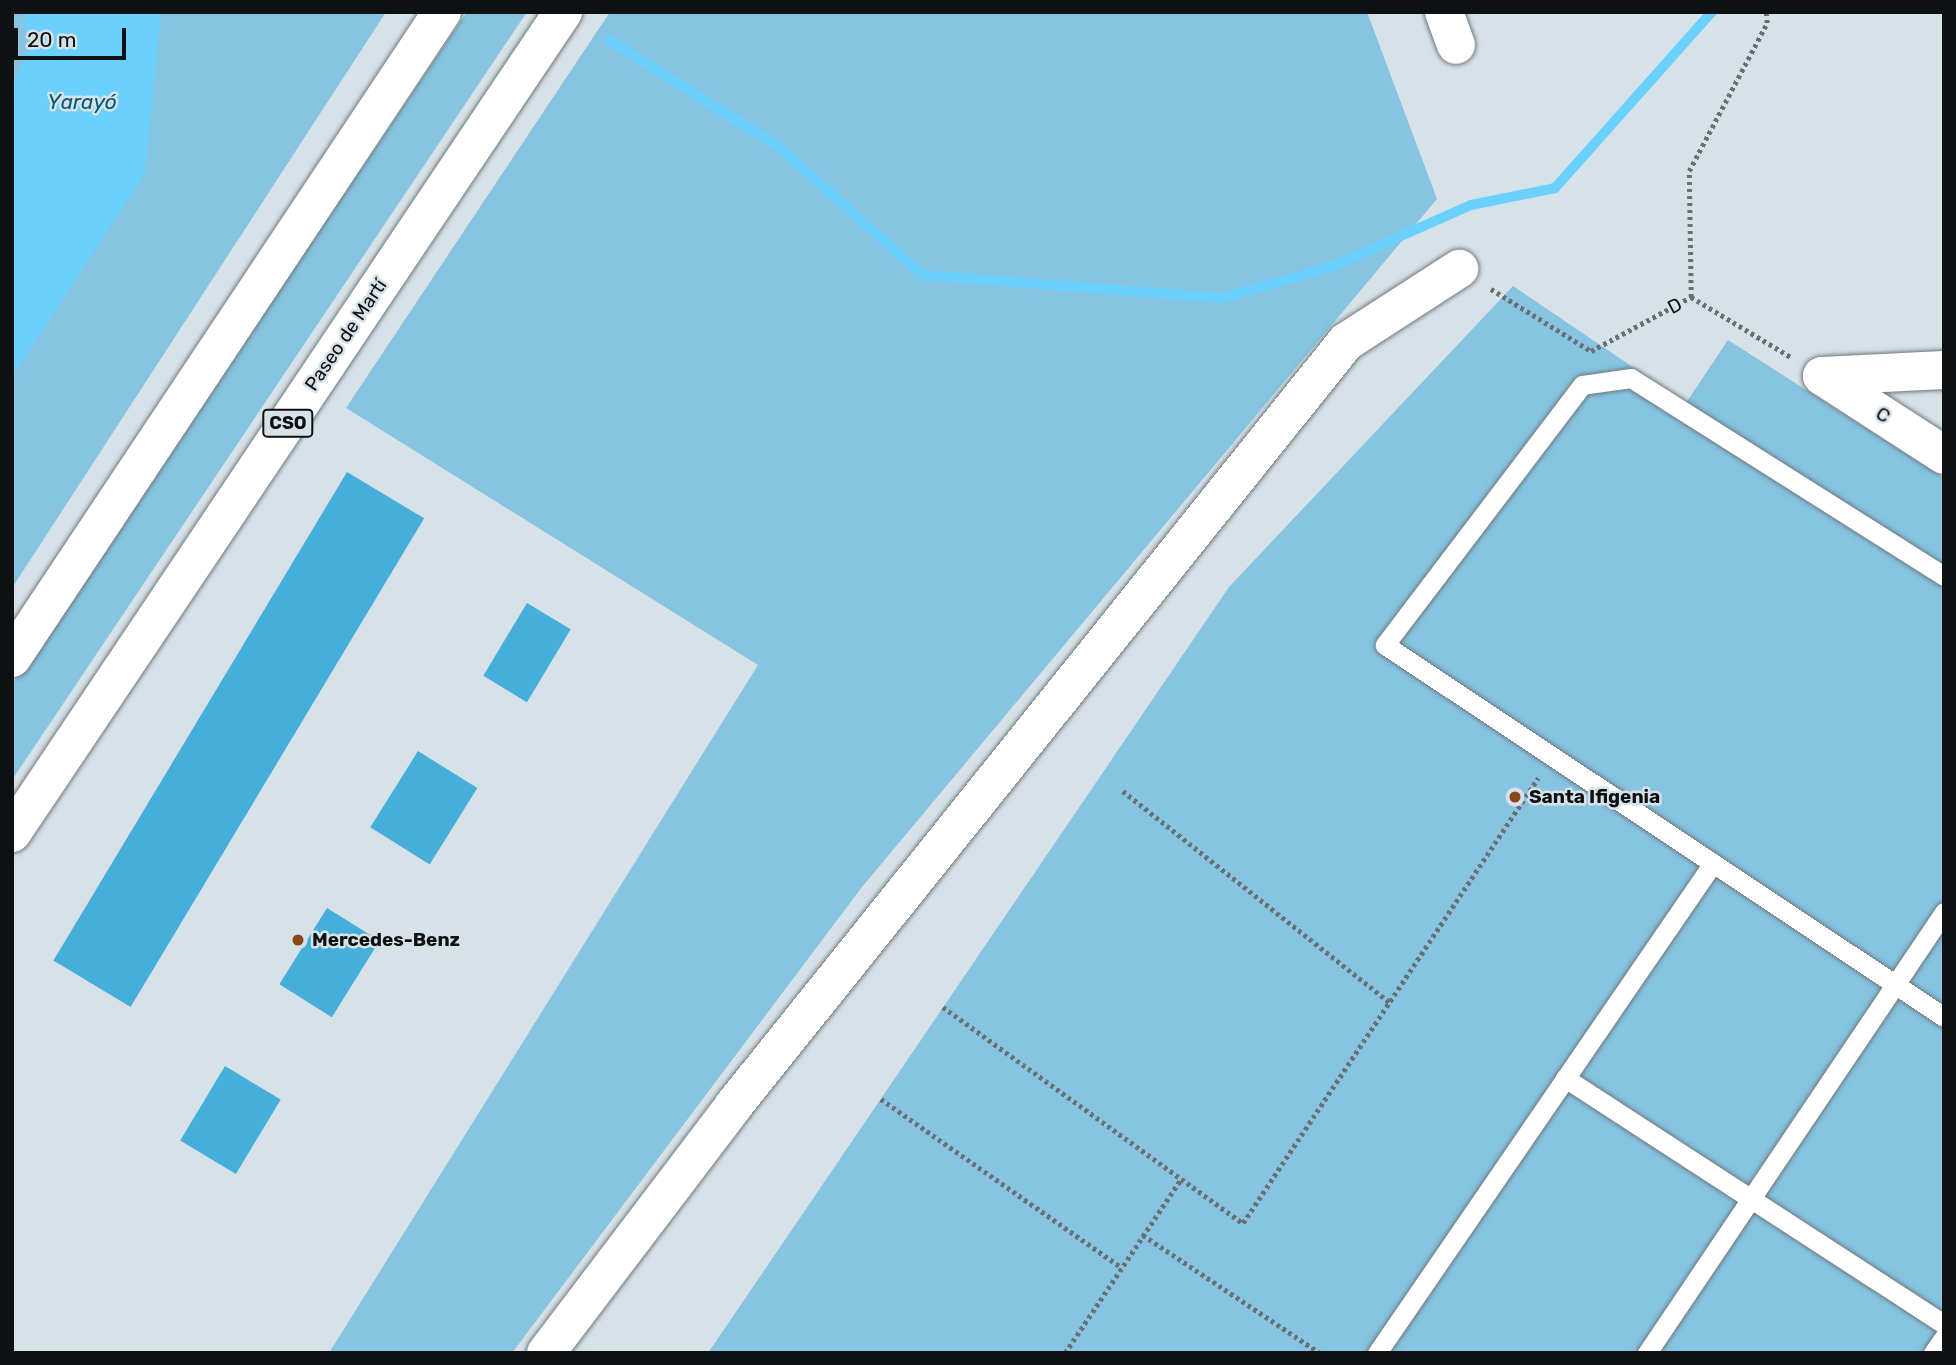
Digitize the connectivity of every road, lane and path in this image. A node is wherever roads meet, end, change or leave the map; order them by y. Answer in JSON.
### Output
{"nodes":[{"id":1,"x":442,"y":12,"type":"edge"},
{"id":2,"x":564,"y":12,"type":"edge"},
{"id":3,"x":1766,"y":12,"type":"edge"},
{"id":4,"x":1460,"y":269,"type":"joint"},
{"id":5,"x":1691,"y":297,"type":"junction"},
{"id":6,"x":1944,"y":370,"type":"edge"},
{"id":7,"x":1822,"y":376,"type":"junction"},
{"id":8,"x":1944,"y":455,"type":"edge"},
{"id":9,"x":1944,"y":576,"type":"edge"},
{"id":10,"x":12,"y":658,"type":"edge"},
{"id":11,"x":1553,"y":757,"type":"junction"},
{"id":12,"x":1123,"y":792,"type":"dead end"},
{"id":13,"x":12,"y":833,"type":"edge"},
{"id":14,"x":1713,"y":863,"type":"junction"},
{"id":15,"x":1944,"y":912,"type":"edge"},
{"id":16,"x":1895,"y":985,"type":"junction"},
{"id":17,"x":1389,"y":1002,"type":"junction"},
{"id":18,"x":943,"y":1007,"type":"dead end"},
{"id":19,"x":1944,"y":1017,"type":"edge"},
{"id":20,"x":1565,"y":1078,"type":"junction"},
{"id":21,"x":881,"y":1099,"type":"dead end"},
{"id":22,"x":1181,"y":1178,"type":"junction"},
{"id":23,"x":1750,"y":1199,"type":"junction"},
{"id":24,"x":1143,"y":1235,"type":"junction"},
{"id":25,"x":1122,"y":1268,"type":"junction"},
{"id":26,"x":1944,"y":1324,"type":"edge"},
{"id":27,"x":1944,"y":1337,"type":"edge"},
{"id":28,"x":546,"y":1353,"type":"edge"},
{"id":29,"x":1065,"y":1353,"type":"edge"},
{"id":30,"x":1320,"y":1353,"type":"edge"},
{"id":31,"x":1377,"y":1353,"type":"edge"},
{"id":32,"x":1647,"y":1353,"type":"edge"},
{"id":33,"x":1933,"y":1353,"type":"edge"}],
"edges":[{"from":1,"to":10,"type":"main road"},
{"from":2,"to":13,"type":"main road","name":"Paseo de Martí","number":"CSO"},
{"from":3,"to":5,"type":"path"},
{"from":4,"to":5,"type":"path","name":"D"},
{"from":4,"to":28,"type":"main road"},
{"from":5,"to":7,"type":"path","name":"D"},
{"from":6,"to":7,"type":"main road"},
{"from":7,"to":8,"type":"main road","name":"C"},
{"from":9,"to":11,"type":"lane"},
{"from":11,"to":14,"type":"lane"},
{"from":11,"to":17,"type":"path"},
{"from":12,"to":17,"type":"path"},
{"from":14,"to":16,"type":"lane"},
{"from":14,"to":20,"type":"lane"},
{"from":15,"to":16,"type":"lane"},
{"from":16,"to":19,"type":"lane"},
{"from":16,"to":23,"type":"lane"},
{"from":17,"to":22,"type":"path"},
{"from":18,"to":22,"type":"path"},
{"from":20,"to":23,"type":"lane"},
{"from":20,"to":31,"type":"lane"},
{"from":21,"to":25,"type":"path"},
{"from":22,"to":24,"type":"path"},
{"from":23,"to":26,"type":"lane"},
{"from":23,"to":32,"type":"lane"},
{"from":24,"to":25,"type":"path"},
{"from":24,"to":30,"type":"path"},
{"from":25,"to":29,"type":"path"},
{"from":27,"to":33,"type":"lane"}]}
